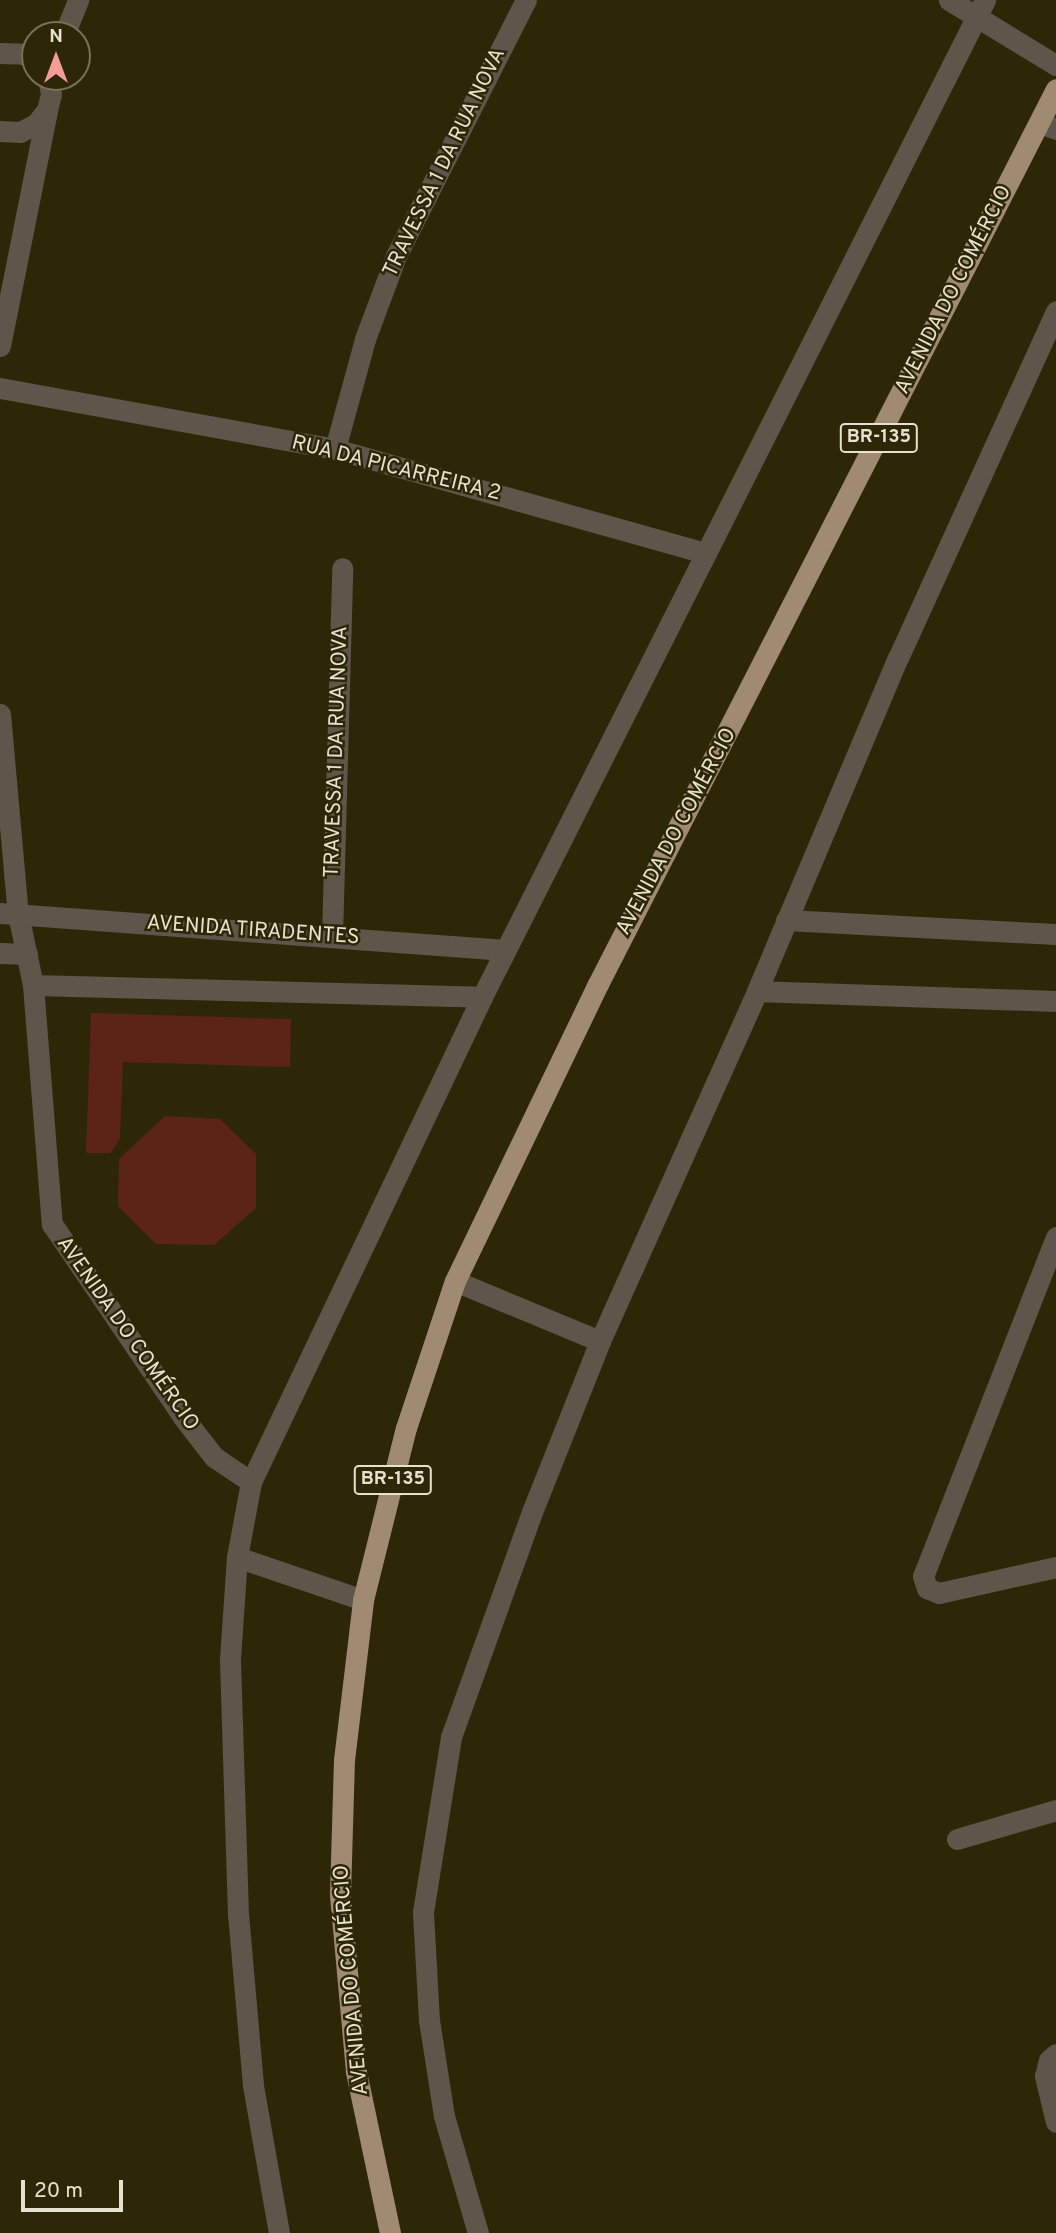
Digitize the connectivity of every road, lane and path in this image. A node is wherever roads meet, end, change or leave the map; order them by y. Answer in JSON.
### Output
{"nodes":[{"id":1,"x":78,"y":0,"type":"edge"},
{"id":2,"x":526,"y":0,"type":"edge"},
{"id":3,"x":949,"y":0,"type":"edge"},
{"id":4,"x":981,"y":8,"type":"edge"},
{"id":5,"x":70,"y":21,"type":"edge"},
{"id":6,"x":0,"y":35,"type":"edge"},
{"id":7,"x":21,"y":50,"type":"edge"},
{"id":8,"x":0,"y":53,"type":"edge"},
{"id":9,"x":21,"y":56,"type":"edge"},
{"id":10,"x":1056,"y":65,"type":"edge"},
{"id":11,"x":1056,"y":89,"type":"edge"},
{"id":12,"x":48,"y":91,"type":"edge"},
{"id":13,"x":47,"y":110,"type":"junction"},
{"id":14,"x":1047,"y":126,"type":"edge"},
{"id":15,"x":0,"y":131,"type":"edge"},
{"id":16,"x":1056,"y":311,"type":"edge"},
{"id":17,"x":0,"y":346,"type":"edge"},
{"id":18,"x":0,"y":388,"type":"edge"},
{"id":19,"x":335,"y":449,"type":"junction"},
{"id":20,"x":705,"y":554,"type":"junction"},
{"id":21,"x":342,"y":568,"type":"dead end"},
{"id":22,"x":0,"y":714,"type":"edge"},
{"id":23,"x":9,"y":913,"type":"edge"},
{"id":24,"x":786,"y":920,"type":"junction"},
{"id":25,"x":1056,"y":934,"type":"edge"},
{"id":26,"x":332,"y":937,"type":"junction"},
{"id":27,"x":506,"y":950,"type":"junction"},
{"id":28,"x":0,"y":953,"type":"edge"},
{"id":29,"x":27,"y":954,"type":"junction"},
{"id":30,"x":33,"y":985,"type":"junction"},
{"id":31,"x":757,"y":991,"type":"junction"},
{"id":32,"x":482,"y":997,"type":"junction"},
{"id":33,"x":1056,"y":1001,"type":"edge"},
{"id":34,"x":1056,"y":1237,"type":"edge"},
{"id":35,"x":455,"y":1282,"type":"junction"},
{"id":36,"x":1047,"y":1292,"type":"edge"},
{"id":37,"x":600,"y":1340,"type":"junction"},
{"id":38,"x":251,"y":1482,"type":"junction"},
{"id":39,"x":237,"y":1557,"type":"junction"},
{"id":40,"x":1056,"y":1567,"type":"edge"},
{"id":41,"x":363,"y":1600,"type":"junction"},
{"id":42,"x":1056,"y":1810,"type":"edge"},
{"id":43,"x":957,"y":1839,"type":"dead end"},
{"id":44,"x":1056,"y":2053,"type":"edge"},
{"id":45,"x":1056,"y":2122,"type":"edge"},
{"id":46,"x":279,"y":2233,"type":"edge"},
{"id":47,"x":390,"y":2233,"type":"edge"},
{"id":48,"x":478,"y":2233,"type":"edge"}],
"edges":[{"from":1,"to":5,"type":"street"},
{"from":2,"to":19,"type":"street","name":"TRAVESSA 1 DA RUA NOVA"},
{"from":3,"to":4,"type":"street"},
{"from":4,"to":10,"type":"street"},
{"from":4,"to":20,"type":"street"},
{"from":6,"to":7,"type":"street"},
{"from":8,"to":9,"type":"street"},
{"from":11,"to":14,"type":"highway","name":"AVENIDA DO COMÉRCIO","number":"BR-135"},
{"from":12,"to":13,"type":"street"},
{"from":13,"to":15,"type":"street"},
{"from":13,"to":17,"type":"street"},
{"from":14,"to":35,"type":"highway","name":"AVENIDA DO COMÉRCIO","number":"BR-135"},
{"from":16,"to":24,"type":"street"},
{"from":18,"to":19,"type":"street","name":"RUA DA PICARREIRA 2"},
{"from":19,"to":20,"type":"street","name":"RUA DA PICARREIRA 2"},
{"from":20,"to":27,"type":"street"},
{"from":21,"to":26,"type":"street","name":"TRAVESSA 1 DA RUA NOVA"},
{"from":22,"to":23,"type":"street","name":"AVENIDA DO COMÉRCIO"},
{"from":23,"to":26,"type":"street","name":"AVENIDA TIRADENTES"},
{"from":23,"to":29,"type":"street","name":"AVENIDA DO COMÉRCIO"},
{"from":24,"to":25,"type":"street"},
{"from":24,"to":31,"type":"street"},
{"from":26,"to":27,"type":"street","name":"AVENIDA TIRADENTES"},
{"from":27,"to":32,"type":"street"},
{"from":28,"to":29,"type":"street"},
{"from":29,"to":30,"type":"street","name":"AVENIDA DO COMÉRCIO"},
{"from":30,"to":32,"type":"street"},
{"from":30,"to":38,"type":"street","name":"AVENIDA DO COMÉRCIO"},
{"from":31,"to":33,"type":"street"},
{"from":31,"to":37,"type":"street"},
{"from":32,"to":38,"type":"street"},
{"from":34,"to":36,"type":"street"},
{"from":35,"to":37,"type":"street"},
{"from":35,"to":41,"type":"highway","name":"AVENIDA DO COMÉRCIO","number":"BR-135"},
{"from":36,"to":40,"type":"street"},
{"from":37,"to":48,"type":"street"},
{"from":38,"to":39,"type":"street"},
{"from":39,"to":41,"type":"street"},
{"from":39,"to":46,"type":"street"},
{"from":41,"to":47,"type":"highway","name":"AVENIDA DO COMÉRCIO","number":"BR-135"},
{"from":42,"to":43,"type":"street"},
{"from":44,"to":45,"type":"street"}]}
